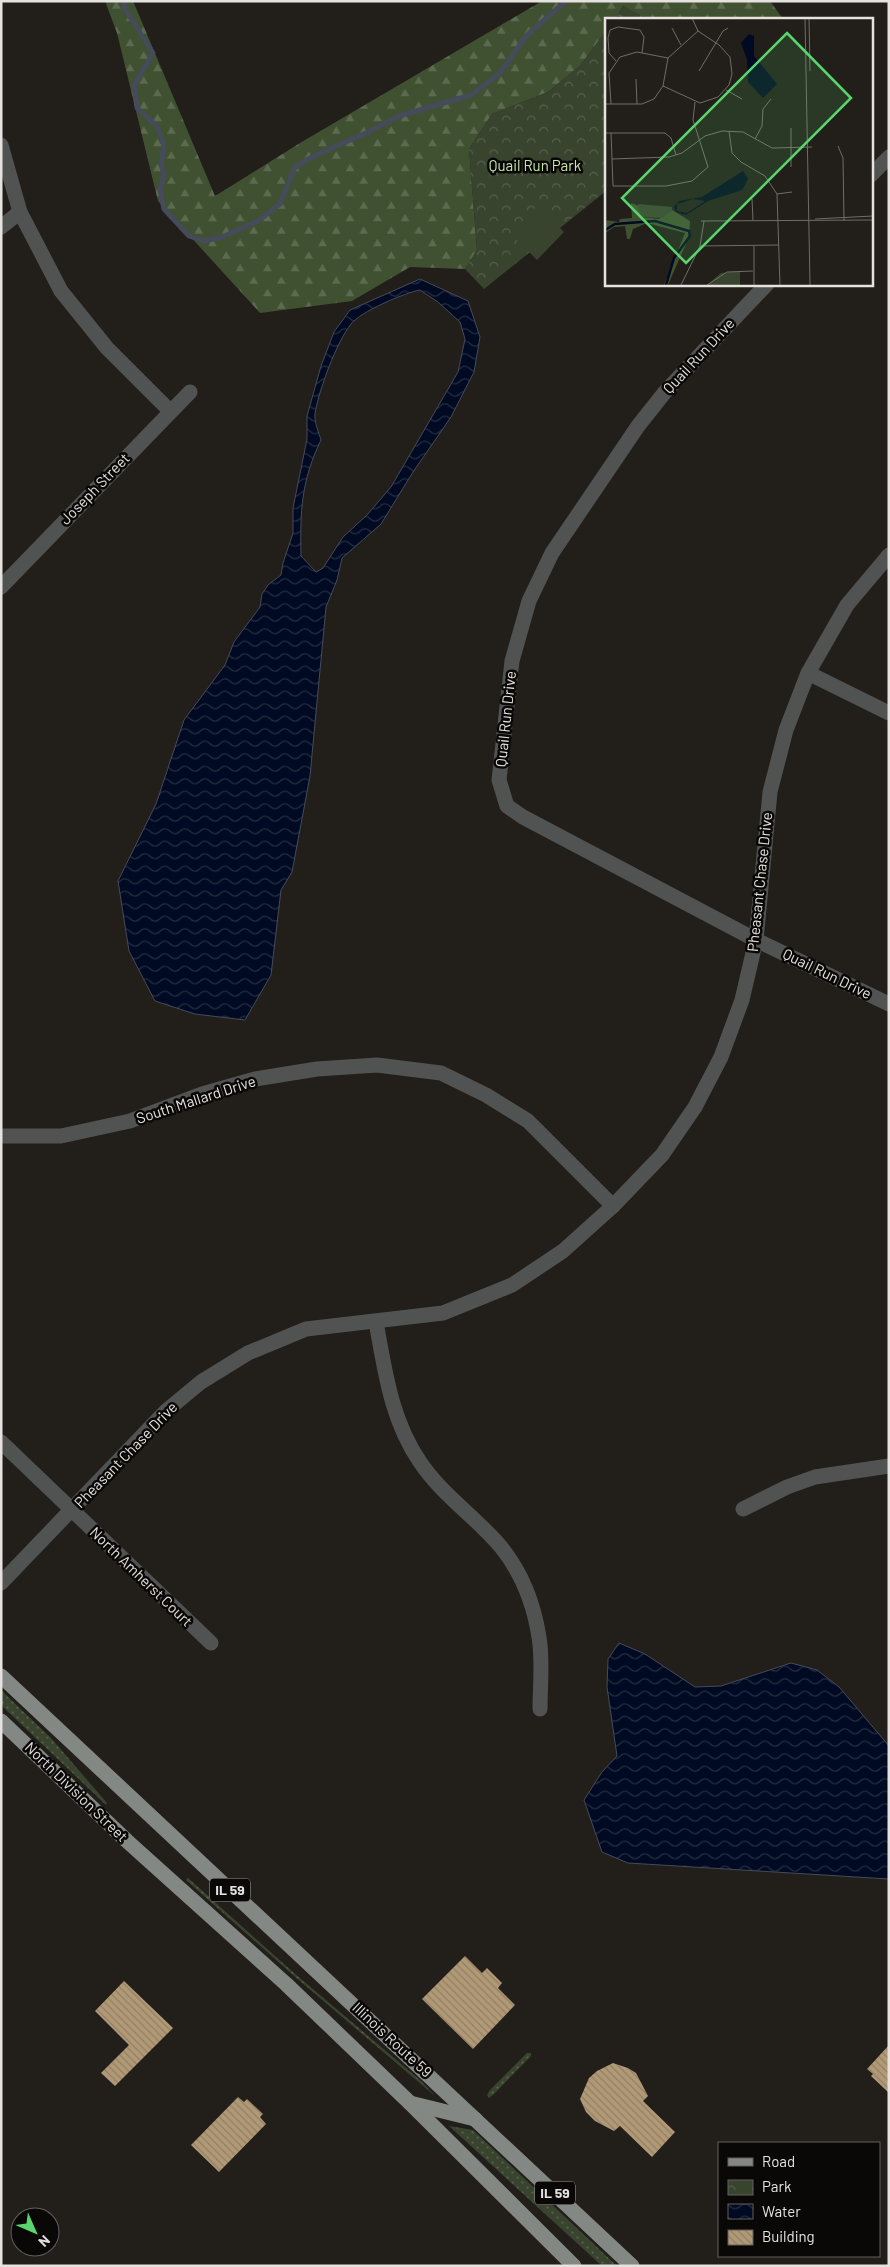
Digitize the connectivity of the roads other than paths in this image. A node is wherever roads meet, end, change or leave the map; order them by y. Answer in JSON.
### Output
{"nodes":[{"id":1,"x":1,"y":144,"type":"edge"},
{"id":2,"x":889,"y":157,"type":"edge"},
{"id":3,"x":872,"y":174,"type":"edge"},
{"id":4,"x":20,"y":212,"type":"junction"},
{"id":5,"x":1,"y":227,"type":"edge"},
{"id":6,"x":766,"y":285,"type":"edge"},
{"id":7,"x":190,"y":392,"type":"dead end"},
{"id":8,"x":170,"y":411,"type":"junction"},
{"id":9,"x":889,"y":554,"type":"edge"},
{"id":10,"x":1,"y":587,"type":"edge"},
{"id":11,"x":808,"y":673,"type":"junction"},
{"id":12,"x":889,"y":713,"type":"edge"},
{"id":13,"x":756,"y":940,"type":"junction"},
{"id":14,"x":889,"y":1004,"type":"edge"},
{"id":15,"x":1,"y":1136,"type":"edge"},
{"id":16,"x":613,"y":1206,"type":"junction"},
{"id":17,"x":376,"y":1322,"type":"junction"},
{"id":18,"x":1,"y":1442,"type":"edge"},
{"id":19,"x":889,"y":1466,"type":"edge"},
{"id":20,"x":743,"y":1508,"type":"dead end"},
{"id":21,"x":72,"y":1510,"type":"junction"},
{"id":22,"x":1,"y":1583,"type":"edge"},
{"id":23,"x":211,"y":1643,"type":"dead end"},
{"id":24,"x":1,"y":1676,"type":"edge"},
{"id":25,"x":540,"y":1709,"type":"dead end"},
{"id":26,"x":1,"y":1721,"type":"edge"},
{"id":27,"x":150,"y":1816,"type":"joint"},
{"id":28,"x":410,"y":2103,"type":"junction"},
{"id":29,"x":477,"y":2119,"type":"junction"},
{"id":30,"x":574,"y":2266,"type":"edge"},
{"id":31,"x":632,"y":2266,"type":"edge"}],
"edges":[{"from":1,"to":4,"type":"street"},
{"from":2,"to":3,"type":"street"},
{"from":4,"to":5,"type":"street"},
{"from":4,"to":8,"type":"street"},
{"from":6,"to":13,"type":"street","name":"Quail Run Drive"},
{"from":7,"to":8,"type":"street","name":"Joseph Street"},
{"from":8,"to":10,"type":"street","name":"Joseph Street"},
{"from":9,"to":11,"type":"street","name":"Pheasant Chase Drive"},
{"from":11,"to":12,"type":"street"},
{"from":11,"to":13,"type":"street","name":"Pheasant Chase Drive"},
{"from":13,"to":14,"type":"street","name":"Quail Run Drive"},
{"from":13,"to":16,"type":"street","name":"Pheasant Chase Drive"},
{"from":15,"to":16,"type":"street","name":"South Mallard Drive"},
{"from":16,"to":17,"type":"street","name":"Pheasant Chase Drive"},
{"from":17,"to":21,"type":"street","name":"Pheasant Chase Drive"},
{"from":17,"to":25,"type":"street"},
{"from":18,"to":21,"type":"street","name":"North Amherst Court"},
{"from":19,"to":20,"type":"street"},
{"from":21,"to":22,"type":"street","name":"Pheasant Chase Drive"},
{"from":21,"to":23,"type":"street","name":"North Amherst Court"},
{"from":24,"to":27,"type":"main road","name":"North Division Street","number":"IL 59"},
{"from":26,"to":28,"type":"main road","name":"North Division Street","number":"IL 59"},
{"from":27,"to":29,"type":"main road","name":"Illinois Route 59","number":"IL 59"},
{"from":28,"to":29,"type":"main road"},
{"from":28,"to":30,"type":"main road","number":"IL 59"},
{"from":29,"to":31,"type":"main road","name":"Illinois Route 59","number":"IL 59"}]}
